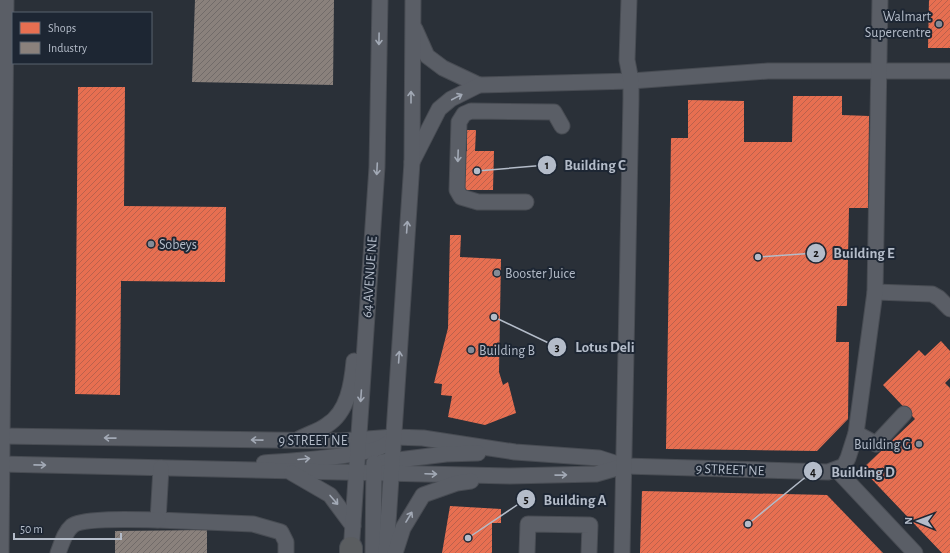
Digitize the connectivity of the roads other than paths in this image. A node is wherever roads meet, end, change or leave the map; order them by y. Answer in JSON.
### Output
{"nodes":[{"id":1,"x":6,"y":0,"type":"edge"},
{"id":2,"x":380,"y":0,"type":"edge"},
{"id":3,"x":413,"y":0,"type":"edge"},
{"id":4,"x":629,"y":0,"type":"edge"},
{"id":5,"x":880,"y":0,"type":"edge"},
{"id":6,"x":413,"y":22,"type":"junction"},
{"id":7,"x":880,"y":69,"type":"junction"},
{"id":8,"x":950,"y":71,"type":"edge"},
{"id":9,"x":631,"y":81,"type":"junction"},
{"id":10,"x":479,"y":85,"type":"junction"},
{"id":11,"x":562,"y":126,"type":"dead end"},
{"id":12,"x":412,"y":162,"type":"junction"},
{"id":13,"x":526,"y":202,"type":"dead end"},
{"id":14,"x":373,"y":220,"type":"junction"},
{"id":15,"x":875,"y":292,"type":"junction"},
{"id":16,"x":950,"y":309,"type":"edge"},
{"id":17,"x":1,"y":343,"type":"edge"},
{"id":18,"x":904,"y":414,"type":"dead end"},
{"id":19,"x":856,"y":433,"type":"junction"},
{"id":20,"x":0,"y":436,"type":"edge"},
{"id":21,"x":394,"y":438,"type":"junction"},
{"id":22,"x":296,"y":440,"type":"junction"},
{"id":23,"x":515,"y":452,"type":"junction"},
{"id":24,"x":367,"y":456,"type":"junction"},
{"id":25,"x":0,"y":464,"type":"edge"},
{"id":26,"x":392,"y":466,"type":"junction"},
{"id":27,"x":624,"y":466,"type":"junction"},
{"id":28,"x":161,"y":468,"type":"junction"},
{"id":29,"x":196,"y":469,"type":"junction"},
{"id":30,"x":837,"y":470,"type":"junction"},
{"id":31,"x":290,"y":472,"type":"junction"},
{"id":32,"x":356,"y":472,"type":"junction"},
{"id":33,"x":510,"y":476,"type":"junction"},
{"id":34,"x":158,"y":520,"type":"junction"},
{"id":35,"x":353,"y":526,"type":"junction"},
{"id":36,"x":351,"y":551,"type":"edge"},
{"id":37,"x":1,"y":553,"type":"edge"},
{"id":38,"x":58,"y":553,"type":"edge"},
{"id":39,"x":286,"y":553,"type":"edge"},
{"id":40,"x":373,"y":553,"type":"edge"},
{"id":41,"x":386,"y":553,"type":"edge"},
{"id":42,"x":395,"y":553,"type":"edge"},
{"id":43,"x":527,"y":553,"type":"edge"},
{"id":44,"x":589,"y":553,"type":"edge"},
{"id":45,"x":622,"y":553,"type":"edge"},
{"id":46,"x":915,"y":553,"type":"edge"}],
"edges":[{"from":1,"to":17,"type":"street"},
{"from":2,"to":14,"type":"street","name":"64 AVENUE NE","one_way":true},
{"from":3,"to":6,"type":"street"},
{"from":4,"to":9,"type":"street"},
{"from":5,"to":7,"type":"street"},
{"from":6,"to":10,"type":"street"},
{"from":12,"to":6,"type":"street","one_way":true},
{"from":7,"to":8,"type":"street"},
{"from":7,"to":9,"type":"street"},
{"from":7,"to":15,"type":"street"},
{"from":9,"to":10,"type":"street"},
{"from":9,"to":27,"type":"street"},
{"from":12,"to":10,"type":"street","one_way":true},
{"from":11,"to":13,"type":"street","one_way":true},
{"from":21,"to":12,"type":"street","one_way":true},
{"from":14,"to":22,"type":"street"},
{"from":14,"to":24,"type":"street","name":"64 AVENUE NE","one_way":true},
{"from":15,"to":16,"type":"street"},
{"from":15,"to":19,"type":"street"},
{"from":17,"to":20,"type":"street"},
{"from":18,"to":19,"type":"street"},
{"from":19,"to":30,"type":"street"},
{"from":22,"to":20,"type":"street","name":"9 STREET NE","one_way":true},
{"from":20,"to":25,"type":"street"},
{"from":21,"to":23,"type":"street","name":"9 STREET NE"},
{"from":21,"to":24,"type":"street","name":"9 STREET NE"},
{"from":21,"to":26,"type":"street"},
{"from":22,"to":24,"type":"street","name":"9 STREET NE"},
{"from":23,"to":26,"type":"street"},
{"from":23,"to":27,"type":"street","name":"9 STREET NE"},
{"from":24,"to":26,"type":"street","name":"9 STREET NE"},
{"from":29,"to":24,"type":"street","one_way":true},
{"from":24,"to":32,"type":"street","name":"9 STREET NE"},
{"from":24,"to":40,"type":"street","name":"64 AVENUE NE"},
{"from":25,"to":28,"type":"street","name":"9 STREET NE","one_way":true},
{"from":25,"to":37,"type":"street"},
{"from":26,"to":33,"type":"street","name":"9 STREET NE","one_way":true},
{"from":26,"to":41,"type":"street"},
{"from":27,"to":30,"type":"street","name":"9 STREET NE"},
{"from":33,"to":27,"type":"street","name":"9 STREET NE","one_way":true},
{"from":27,"to":45,"type":"street"},
{"from":28,"to":29,"type":"street","name":"9 STREET NE"},
{"from":28,"to":34,"type":"street"},
{"from":29,"to":31,"type":"street","name":"9 STREET NE"},
{"from":30,"to":46,"type":"street"},
{"from":31,"to":32,"type":"street","name":"9 STREET NE"},
{"from":31,"to":35,"type":"street","one_way":true},
{"from":32,"to":35,"type":"street"},
{"from":42,"to":33,"type":"street","one_way":true},
{"from":34,"to":38,"type":"street"},
{"from":34,"to":39,"type":"street"},
{"from":35,"to":36,"type":"street"},
{"from":43,"to":44,"type":"street"}]}
